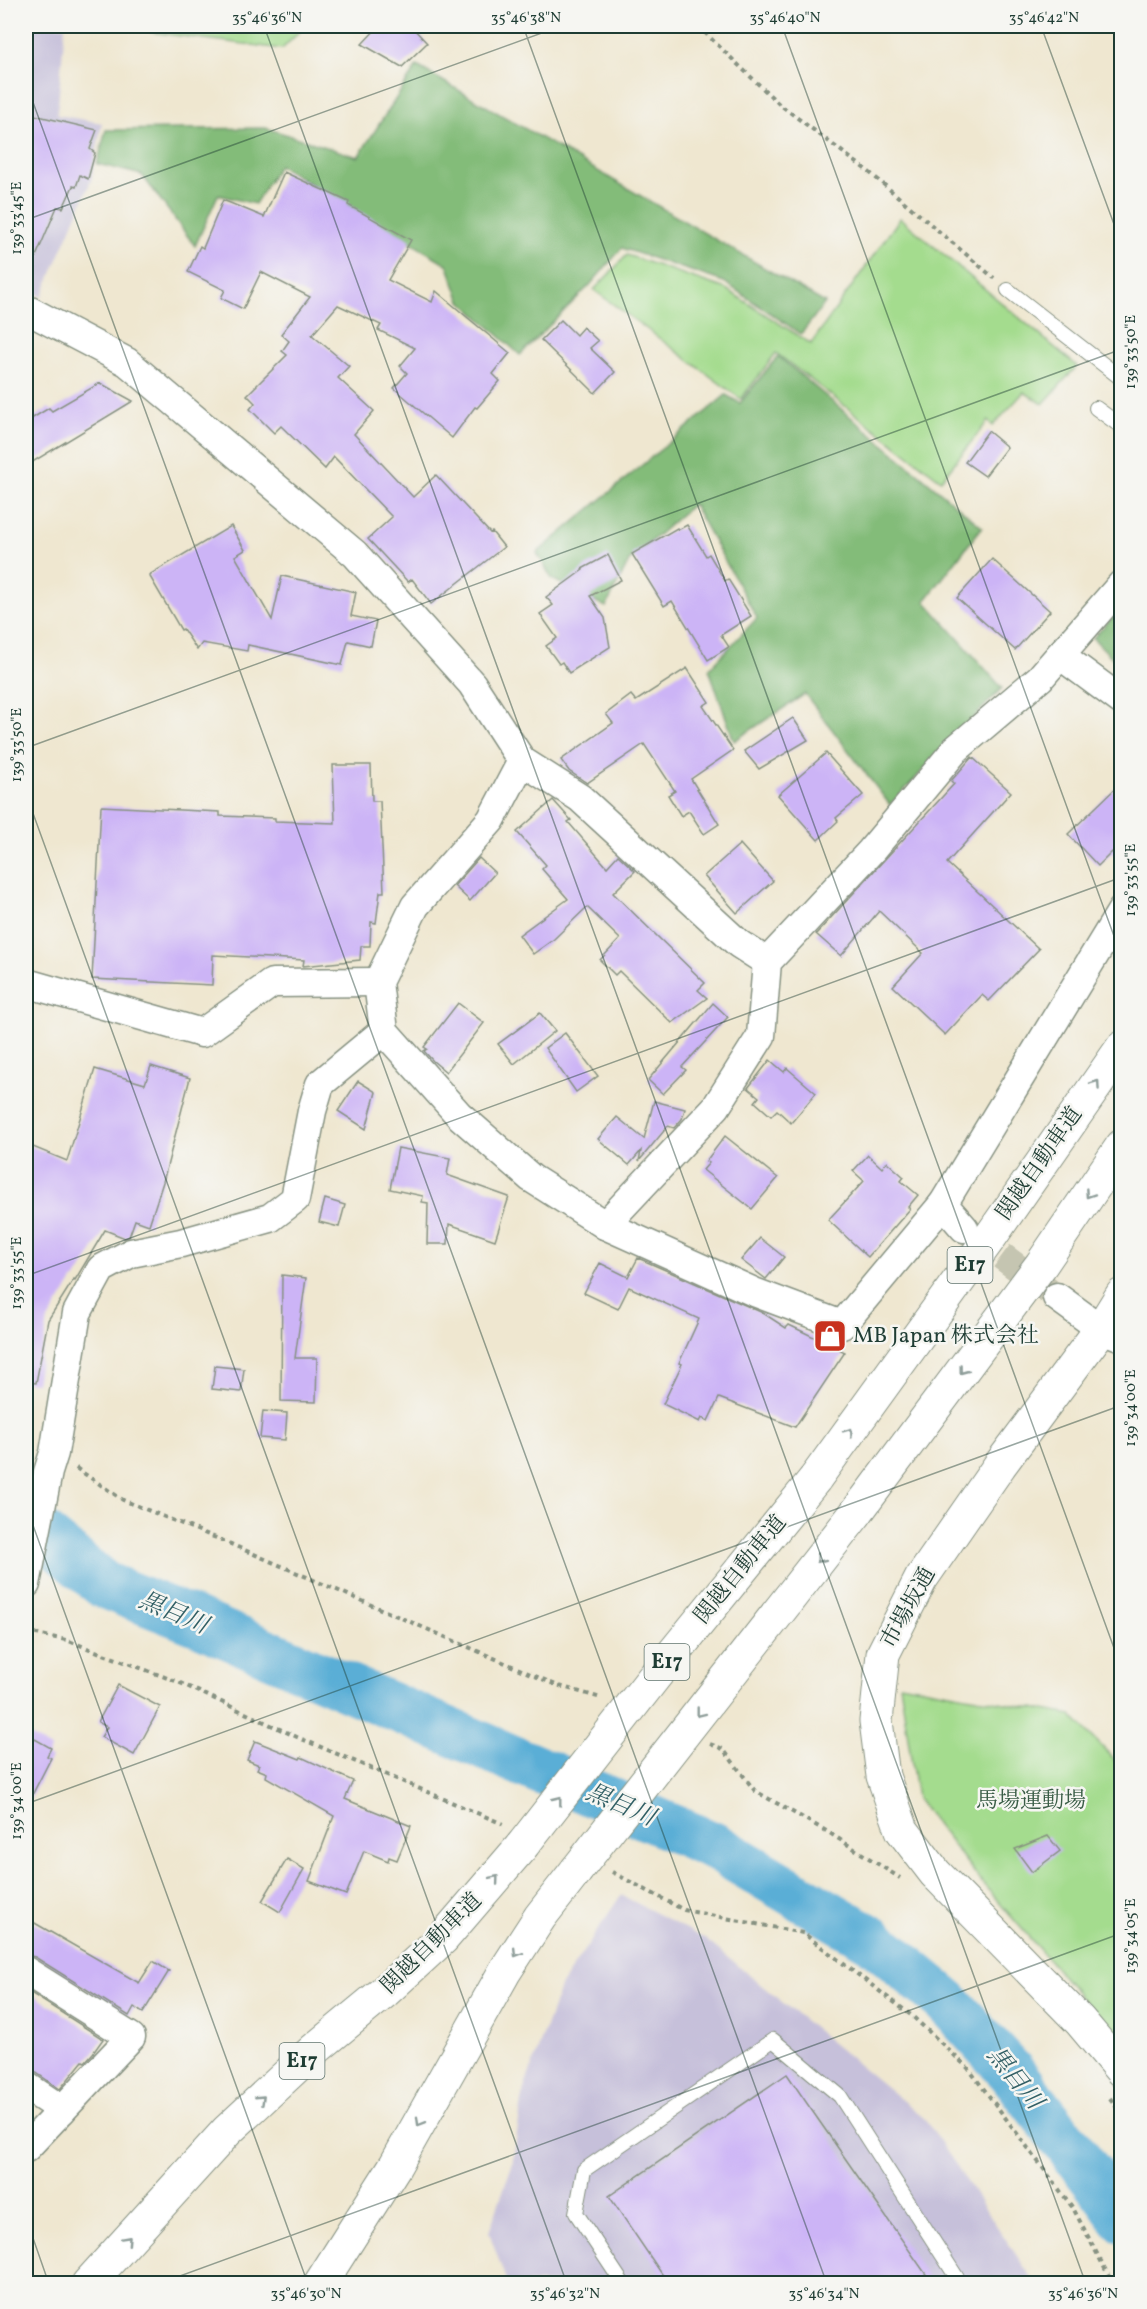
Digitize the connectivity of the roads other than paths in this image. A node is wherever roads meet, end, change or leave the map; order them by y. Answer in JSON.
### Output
{"nodes":[{"id":1,"x":1008,"y":290,"type":"road end"},
{"id":2,"x":26,"y":309,"type":"edge"},
{"id":3,"x":1122,"y":379,"type":"edge"},
{"id":4,"x":1096,"y":408,"type":"dead end"},
{"id":5,"x":1122,"y":427,"type":"edge"},
{"id":6,"x":1122,"y":584,"type":"edge"},
{"id":7,"x":1060,"y":656,"type":"junction"},
{"id":8,"x":1122,"y":701,"type":"edge"},
{"id":9,"x":522,"y":761,"type":"junction"},
{"id":10,"x":1122,"y":910,"type":"edge"},
{"id":11,"x":767,"y":962,"type":"junction"},
{"id":12,"x":378,"y":982,"type":"junction"},
{"id":13,"x":26,"y":983,"type":"edge"},
{"id":14,"x":384,"y":1031,"type":"junction"},
{"id":15,"x":1122,"y":1048,"type":"edge"},
{"id":16,"x":1122,"y":1146,"type":"edge"},
{"id":17,"x":943,"y":1204,"type":"junction"},
{"id":18,"x":605,"y":1225,"type":"junction"},
{"id":19,"x":964,"y":1228,"type":"tunnel mouth"},
{"id":20,"x":1122,"y":1295,"type":"edge"},
{"id":21,"x":1056,"y":1297,"type":"tunnel mouth"},
{"id":22,"x":1111,"y":1333,"type":"edge"},
{"id":23,"x":26,"y":1584,"type":"edge"},
{"id":24,"x":26,"y":1971,"type":"edge"},
{"id":25,"x":1122,"y":2071,"type":"edge"},
{"id":26,"x":26,"y":2086,"type":"edge"},
{"id":27,"x":62,"y":2110,"type":"junction"},
{"id":28,"x":26,"y":2148,"type":"edge"},
{"id":29,"x":88,"y":2283,"type":"edge"},
{"id":30,"x":320,"y":2283,"type":"edge"},
{"id":31,"x":623,"y":2283,"type":"edge"},
{"id":32,"x":961,"y":2283,"type":"edge"}],
"edges":[{"from":1,"to":3,"type":"lane"},
{"from":2,"to":9,"type":"street"},
{"from":4,"to":5,"type":"lane"},
{"from":6,"to":7,"type":"street"},
{"from":7,"to":8,"type":"street"},
{"from":7,"to":11,"type":"street"},
{"from":9,"to":11,"type":"street"},
{"from":9,"to":12,"type":"street"},
{"from":10,"to":17,"type":"street"},
{"from":11,"to":18,"type":"street"},
{"from":12,"to":13,"type":"street"},
{"from":12,"to":14,"type":"street"},
{"from":14,"to":18,"type":"street"},
{"from":14,"to":23,"type":"street"},
{"from":29,"to":15,"type":"main road","name":"関越自動車道","number":"E17","one_way":true,"bridge":true},
{"from":16,"to":30,"type":"main road","number":"E17","one_way":true,"bridge":true},
{"from":17,"to":18,"type":"street"},
{"from":17,"to":19,"type":"street"},
{"from":20,"to":22,"type":"main road","name":"市場坂通"},
{"from":21,"to":22,"type":"street"},
{"from":22,"to":25,"type":"main road","name":"市場坂通"},
{"from":24,"to":27,"type":"street"},
{"from":26,"to":27,"type":"street"},
{"from":27,"to":28,"type":"street"},
{"from":31,"to":32,"type":"lane"}]}
